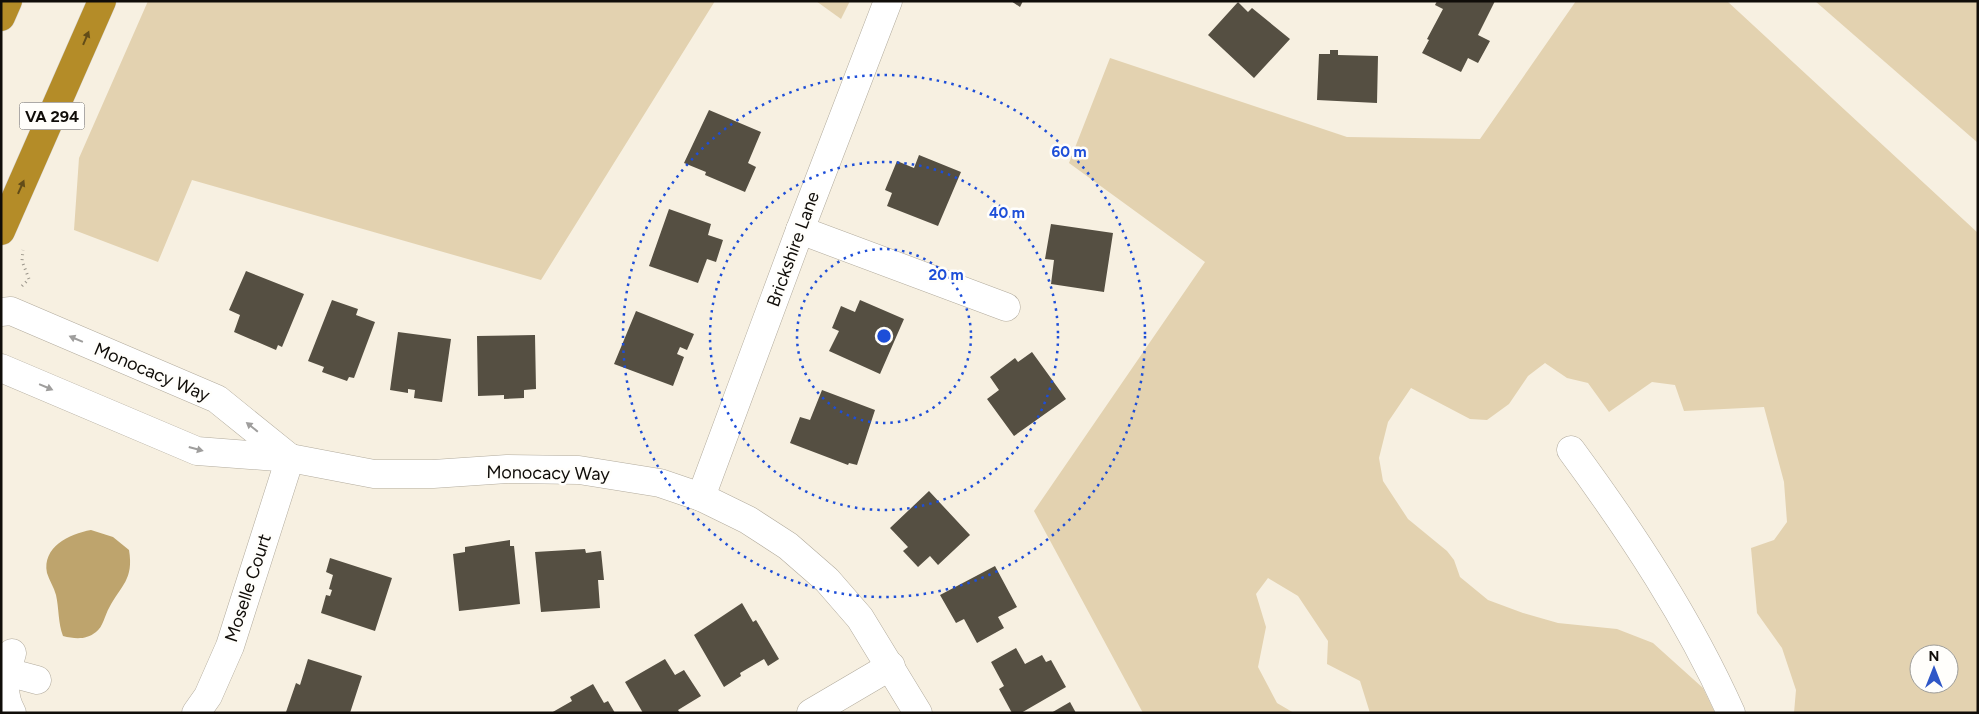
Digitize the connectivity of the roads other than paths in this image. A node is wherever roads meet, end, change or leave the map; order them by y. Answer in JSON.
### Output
{"nodes":[{"id":1,"x":8,"y":1,"type":"edge"},
{"id":2,"x":102,"y":1,"type":"edge"},
{"id":3,"x":888,"y":1,"type":"edge"},
{"id":4,"x":1,"y":17,"type":"edge"},
{"id":5,"x":800,"y":230,"type":"junction"},
{"id":6,"x":1,"y":231,"type":"edge"},
{"id":7,"x":1006,"y":306,"type":"dead end"},
{"id":8,"x":1,"y":312,"type":"edge"},
{"id":9,"x":1,"y":368,"type":"edge"},
{"id":10,"x":1571,"y":450,"type":"dead end"},
{"id":11,"x":290,"y":458,"type":"junction"},
{"id":12,"x":702,"y":497,"type":"junction"},
{"id":13,"x":891,"y":666,"type":"junction"},
{"id":14,"x":37,"y":680,"type":"dead end"},
{"id":15,"x":12,"y":713,"type":"edge"},
{"id":16,"x":196,"y":713,"type":"edge"},
{"id":17,"x":811,"y":713,"type":"edge"},
{"id":18,"x":918,"y":713,"type":"edge"},
{"id":19,"x":1731,"y":713,"type":"edge"}],
"edges":[{"from":1,"to":4,"type":"highway"},
{"from":6,"to":2,"type":"highway","number":"VA 294","one_way":true},
{"from":3,"to":5,"type":"street","name":"Brickshire Lane"},
{"from":5,"to":7,"type":"street"},
{"from":5,"to":12,"type":"street","name":"Brickshire Lane"},
{"from":11,"to":8,"type":"street","name":"Monocacy Way","one_way":true},
{"from":9,"to":11,"type":"street","name":"Monocacy Way","one_way":true},
{"from":10,"to":19,"type":"street"},
{"from":11,"to":12,"type":"street","name":"Monocacy Way"},
{"from":11,"to":16,"type":"street","name":"Moselle Court"},
{"from":12,"to":13,"type":"street","name":"Monocacy Way"},
{"from":13,"to":17,"type":"street"},
{"from":13,"to":18,"type":"street","name":"Monocacy Way"},
{"from":14,"to":15,"type":"street"}]}
